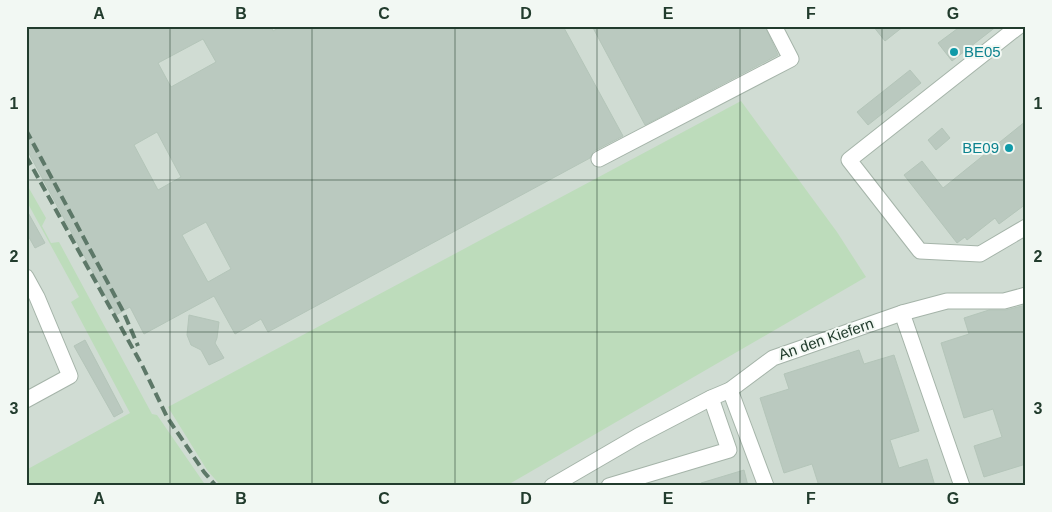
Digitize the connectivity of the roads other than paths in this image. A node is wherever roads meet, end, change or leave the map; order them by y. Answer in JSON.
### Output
{"nodes":[{"id":1,"x":774,"y":26,"type":"edge"},
{"id":2,"x":1019,"y":26,"type":"edge"},
{"id":3,"x":599,"y":158,"type":"dead end"},
{"id":4,"x":1026,"y":227,"type":"edge"},
{"id":5,"x":26,"y":277,"type":"edge"},
{"id":6,"x":1026,"y":295,"type":"edge"},
{"id":7,"x":32,"y":300,"type":"edge"},
{"id":8,"x":902,"y":313,"type":"junction"},
{"id":9,"x":730,"y":390,"type":"junction"},
{"id":10,"x":711,"y":398,"type":"junction"},
{"id":11,"x":26,"y":400,"type":"edge"},
{"id":12,"x":568,"y":481,"type":"edge"},
{"id":13,"x":552,"y":486,"type":"edge"},
{"id":14,"x":609,"y":486,"type":"edge"},
{"id":15,"x":766,"y":486,"type":"edge"},
{"id":16,"x":962,"y":486,"type":"edge"}],
"edges":[{"from":1,"to":3,"type":"street"},
{"from":2,"to":4,"type":"street"},
{"from":5,"to":7,"type":"street"},
{"from":6,"to":8,"type":"street","name":"An den Kiefern"},
{"from":7,"to":11,"type":"street"},
{"from":8,"to":9,"type":"street","name":"An den Kiefern"},
{"from":8,"to":16,"type":"street"},
{"from":9,"to":10,"type":"street","name":"An den Kiefern"},
{"from":9,"to":15,"type":"street"},
{"from":10,"to":12,"type":"street","name":"An den Kiefern"},
{"from":10,"to":14,"type":"street"},
{"from":12,"to":13,"type":"street","name":"An den Kiefern"}]}
